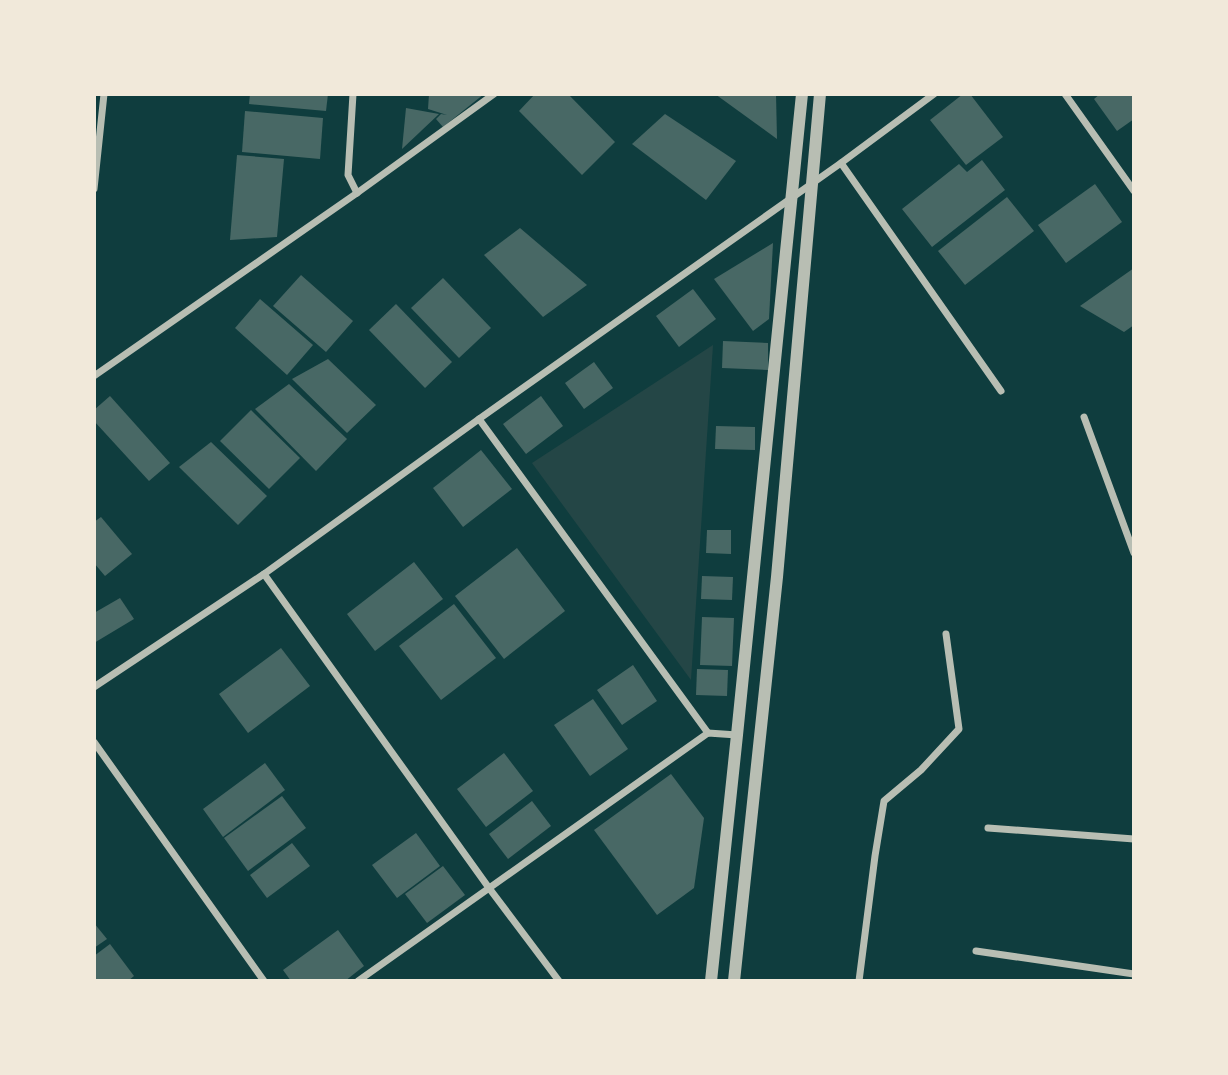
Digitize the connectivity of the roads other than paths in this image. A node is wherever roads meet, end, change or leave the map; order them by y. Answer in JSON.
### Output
{"nodes":[{"id":1,"x":104,"y":94,"type":"edge"},
{"id":2,"x":353,"y":94,"type":"edge"},
{"id":3,"x":495,"y":94,"type":"edge"},
{"id":4,"x":802,"y":94,"type":"edge"},
{"id":5,"x":820,"y":94,"type":"edge"},
{"id":6,"x":934,"y":94,"type":"edge"},
{"id":7,"x":1065,"y":94,"type":"edge"},
{"id":8,"x":841,"y":163,"type":"junction"},
{"id":9,"x":811,"y":183,"type":"junction"},
{"id":10,"x":94,"y":189,"type":"edge"},
{"id":11,"x":1133,"y":191,"type":"edge"},
{"id":12,"x":357,"y":193,"type":"junction"},
{"id":13,"x":791,"y":197,"type":"junction"},
{"id":14,"x":94,"y":376,"type":"edge"},
{"id":15,"x":1001,"y":391,"type":"dead end"},
{"id":16,"x":1084,"y":417,"type":"dead end"},
{"id":17,"x":479,"y":419,"type":"junction"},
{"id":18,"x":1133,"y":553,"type":"edge"},
{"id":19,"x":264,"y":574,"type":"junction"},
{"id":20,"x":946,"y":634,"type":"dead end"},
{"id":21,"x":94,"y":687,"type":"edge"},
{"id":22,"x":708,"y":733,"type":"junction"},
{"id":23,"x":737,"y":735,"type":"junction"},
{"id":24,"x":94,"y":742,"type":"edge"},
{"id":25,"x":733,"y":771,"type":"junction"},
{"id":26,"x":756,"y":772,"type":"junction"},
{"id":27,"x":988,"y":828,"type":"dead end"},
{"id":28,"x":1133,"y":839,"type":"edge"},
{"id":29,"x":489,"y":888,"type":"junction"},
{"id":30,"x":976,"y":951,"type":"dead end"},
{"id":31,"x":1133,"y":974,"type":"edge"},
{"id":32,"x":264,"y":981,"type":"edge"},
{"id":33,"x":358,"y":981,"type":"edge"},
{"id":34,"x":559,"y":981,"type":"edge"},
{"id":35,"x":711,"y":981,"type":"edge"},
{"id":36,"x":734,"y":981,"type":"edge"},
{"id":37,"x":859,"y":981,"type":"edge"}],
"edges":[{"from":1,"to":10,"type":"street"},
{"from":2,"to":12,"type":"street"},
{"from":3,"to":12,"type":"street"},
{"from":4,"to":13,"type":"street"},
{"from":5,"to":9,"type":"street"},
{"from":6,"to":8,"type":"street"},
{"from":7,"to":11,"type":"street"},
{"from":8,"to":9,"type":"street"},
{"from":8,"to":15,"type":"street"},
{"from":9,"to":13,"type":"street"},
{"from":9,"to":26,"type":"street"},
{"from":12,"to":14,"type":"street"},
{"from":13,"to":17,"type":"street"},
{"from":13,"to":23,"type":"street"},
{"from":16,"to":18,"type":"street"},
{"from":17,"to":19,"type":"street"},
{"from":17,"to":22,"type":"street"},
{"from":19,"to":21,"type":"street"},
{"from":19,"to":29,"type":"street"},
{"from":20,"to":37,"type":"street"},
{"from":22,"to":23,"type":"street"},
{"from":22,"to":29,"type":"street"},
{"from":23,"to":25,"type":"street"},
{"from":24,"to":32,"type":"street"},
{"from":25,"to":26,"type":"street"},
{"from":25,"to":35,"type":"street"},
{"from":26,"to":36,"type":"street"},
{"from":27,"to":28,"type":"street"},
{"from":29,"to":33,"type":"street"},
{"from":29,"to":34,"type":"street"},
{"from":30,"to":31,"type":"street"}]}
